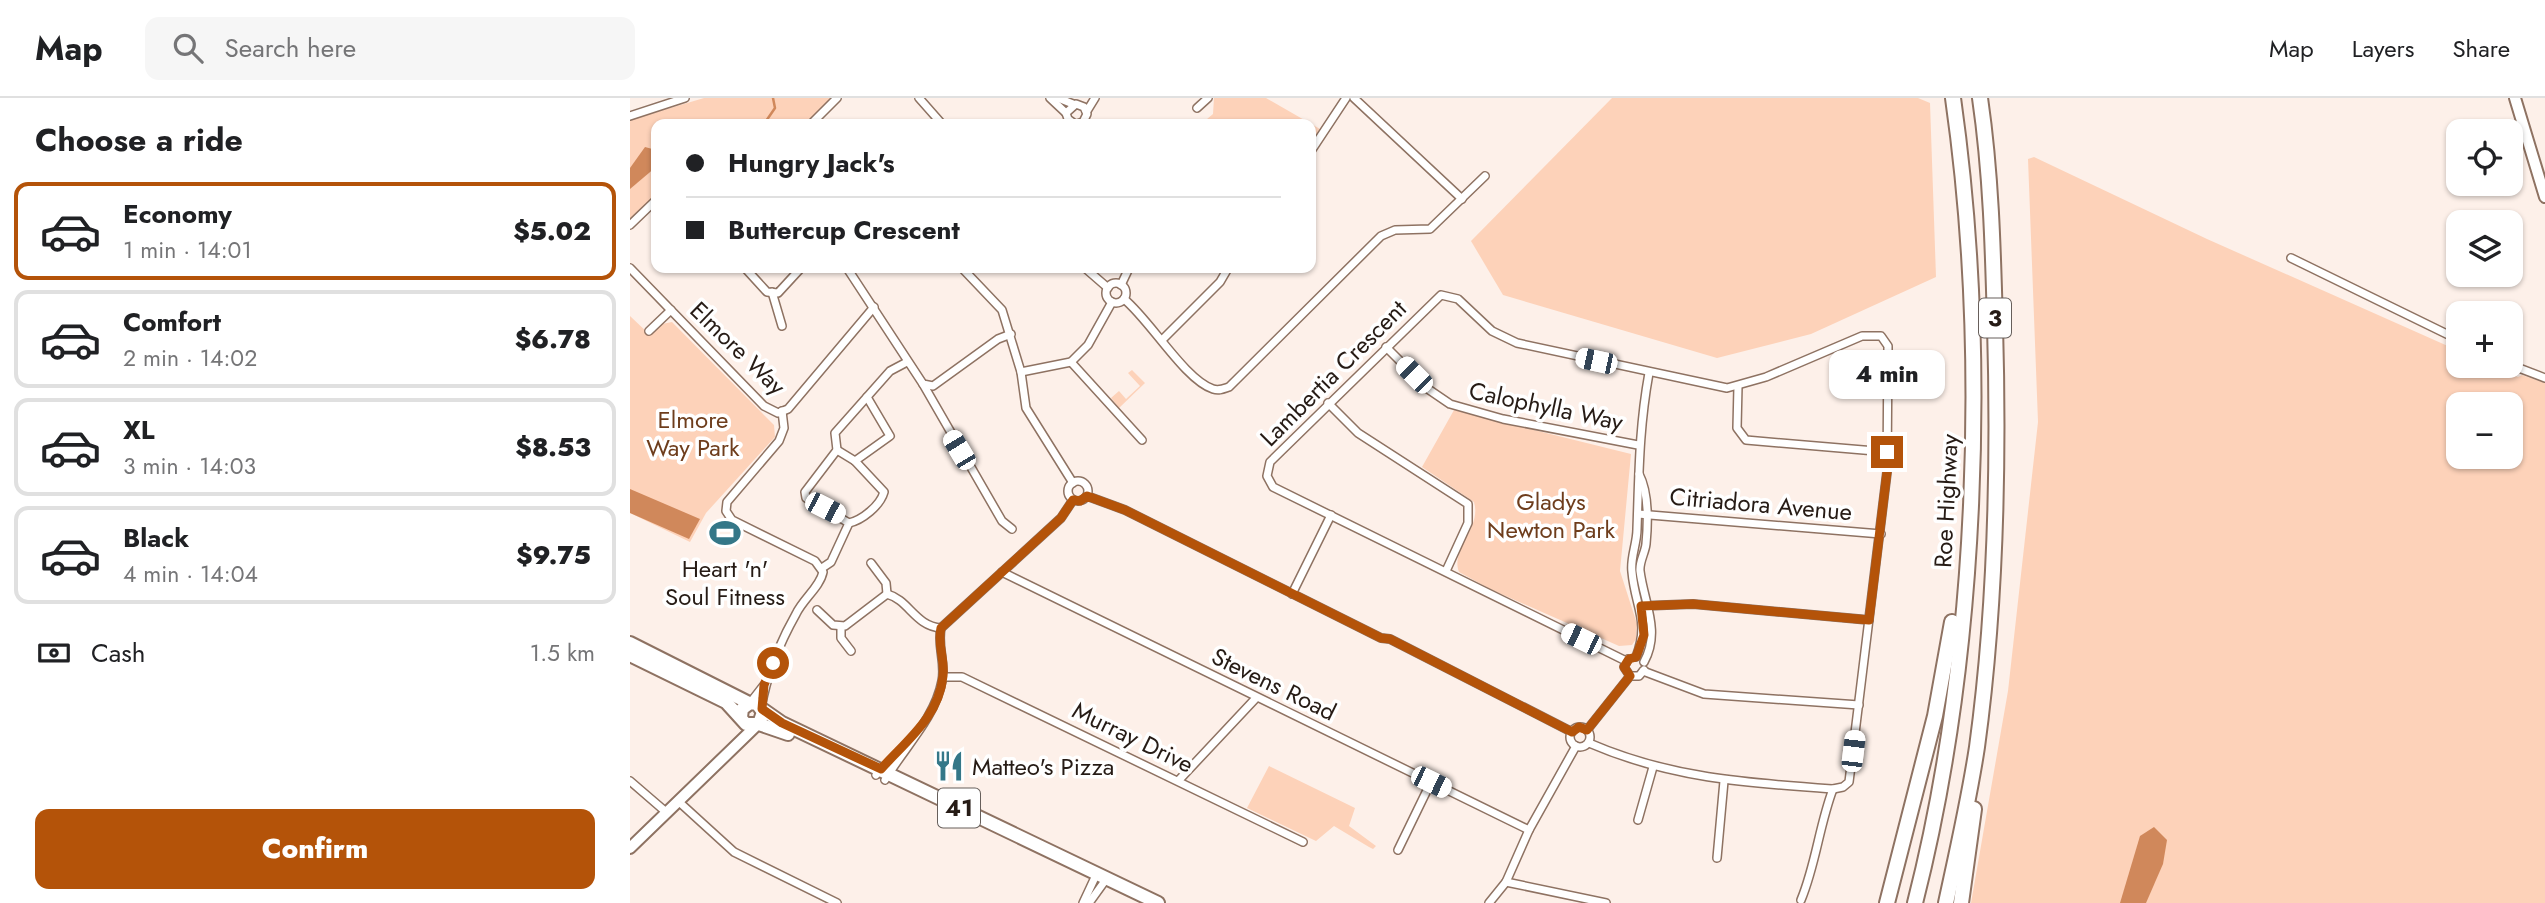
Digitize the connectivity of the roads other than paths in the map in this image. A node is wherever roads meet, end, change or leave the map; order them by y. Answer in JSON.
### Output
{"nodes":[{"id":1,"x":683,"y":98,"type":"edge"},
{"id":2,"x":837,"y":98,"type":"edge"},
{"id":3,"x":919,"y":98,"type":"edge"},
{"id":4,"x":1050,"y":98,"type":"edge"},
{"id":5,"x":1058,"y":98,"type":"edge"},
{"id":6,"x":1088,"y":98,"type":"edge"},
{"id":7,"x":1095,"y":98,"type":"edge"},
{"id":8,"x":1208,"y":98,"type":"edge"},
{"id":9,"x":1346,"y":98,"type":"edge"},
{"id":10,"x":1354,"y":98,"type":"edge"},
{"id":11,"x":1954,"y":98,"type":"edge"},
{"id":12,"x":1980,"y":98,"type":"edge"},
{"id":13,"x":2515,"y":98,"type":"edge"},
{"id":14,"x":1076,"y":104,"type":"junction"},
{"id":15,"x":1197,"y":108,"type":"dead end"},
{"id":16,"x":630,"y":116,"type":"edge"},
{"id":17,"x":820,"y":117,"type":"joint"},
{"id":18,"x":1065,"y":118,"type":"edge"},
{"id":19,"x":1088,"y":118,"type":"edge"},
{"id":20,"x":817,"y":119,"type":"edge"},
{"id":21,"x":938,"y":119,"type":"edge"},
{"id":22,"x":1316,"y":143,"type":"edge"},
{"id":23,"x":1485,"y":176,"type":"dead end"},
{"id":24,"x":2545,"y":197,"type":"edge"},
{"id":25,"x":1462,"y":199,"type":"junction"},
{"id":26,"x":651,"y":205,"type":"edge"},
{"id":27,"x":630,"y":225,"type":"edge"},
{"id":28,"x":2291,"y":258,"type":"dead end"},
{"id":29,"x":630,"y":268,"type":"edge"},
{"id":30,"x":750,"y":273,"type":"edge"},
{"id":31,"x":796,"y":273,"type":"edge"},
{"id":32,"x":850,"y":273,"type":"edge"},
{"id":33,"x":967,"y":273,"type":"edge"},
{"id":34,"x":1091,"y":273,"type":"edge"},
{"id":35,"x":1127,"y":273,"type":"edge"},
{"id":36,"x":1225,"y":273,"type":"edge"},
{"id":37,"x":1121,"y":285,"type":"junction"},
{"id":38,"x":1108,"y":288,"type":"junction"},
{"id":39,"x":772,"y":292,"type":"junction"},
{"id":40,"x":1124,"y":299,"type":"junction"},
{"id":41,"x":1112,"y":302,"type":"junction"},
{"id":42,"x":874,"y":307,"type":"junction"},
{"id":43,"x":671,"y":310,"type":"junction"},
{"id":44,"x":782,"y":326,"type":"dead end"},
{"id":45,"x":649,"y":331,"type":"dead end"},
{"id":46,"x":1011,"y":334,"type":"junction"},
{"id":47,"x":2446,"y":334,"type":"edge"},
{"id":48,"x":1161,"y":340,"type":"junction"},
{"id":49,"x":1971,"y":341,"type":"junction"},
{"id":50,"x":1385,"y":347,"type":"junction"},
{"id":51,"x":907,"y":362,"type":"junction"},
{"id":52,"x":1071,"y":362,"type":"junction"},
{"id":53,"x":2523,"y":369,"type":"edge"},
{"id":54,"x":1021,"y":372,"type":"junction"},
{"id":55,"x":1649,"y":373,"type":"junction"},
{"id":56,"x":2545,"y":377,"type":"edge"},
{"id":57,"x":923,"y":384,"type":"junction"},
{"id":58,"x":1738,"y":386,"type":"junction"},
{"id":59,"x":867,"y":397,"type":"junction"},
{"id":60,"x":1328,"y":403,"type":"junction"},
{"id":61,"x":782,"y":411,"type":"junction"},
{"id":62,"x":1142,"y":440,"type":"dead end"},
{"id":63,"x":1638,"y":444,"type":"junction"},
{"id":64,"x":837,"y":450,"type":"junction"},
{"id":65,"x":1887,"y":452,"type":"junction"},
{"id":66,"x":855,"y":461,"type":"junction"},
{"id":67,"x":1638,"y":473,"type":"junction"},
{"id":68,"x":1073,"y":483,"type":"junction"},
{"id":69,"x":1087,"y":496,"type":"junction"},
{"id":70,"x":1073,"y":500,"type":"junction"},
{"id":71,"x":1647,"y":513,"type":"junction"},
{"id":72,"x":1637,"y":514,"type":"junction"},
{"id":73,"x":1331,"y":515,"type":"junction"},
{"id":74,"x":849,"y":523,"type":"junction"},
{"id":75,"x":1012,"y":529,"type":"dead end"},
{"id":76,"x":1881,"y":534,"type":"junction"},
{"id":77,"x":871,"y":563,"type":"dead end"},
{"id":78,"x":822,"y":568,"type":"junction"},
{"id":79,"x":1446,"y":571,"type":"junction"},
{"id":80,"x":1002,"y":572,"type":"junction"},
{"id":81,"x":887,"y":594,"type":"junction"},
{"id":82,"x":1292,"y":594,"type":"junction"},
{"id":83,"x":1645,"y":605,"type":"junction"},
{"id":84,"x":817,"y":610,"type":"dead end"},
{"id":85,"x":1869,"y":620,"type":"junction"},
{"id":86,"x":841,"y":627,"type":"junction"},
{"id":87,"x":941,"y":628,"type":"junction"},
{"id":88,"x":633,"y":649,"type":"edge"},
{"id":89,"x":851,"y":651,"type":"dead end"},
{"id":90,"x":1988,"y":651,"type":"junction"},
{"id":91,"x":1636,"y":657,"type":"junction"},
{"id":92,"x":1626,"y":661,"type":"junction"},
{"id":93,"x":1644,"y":662,"type":"junction"},
{"id":94,"x":1643,"y":671,"type":"junction"},
{"id":95,"x":1630,"y":676,"type":"junction"},
{"id":96,"x":943,"y":677,"type":"junction"},
{"id":97,"x":764,"y":685,"type":"junction"},
{"id":98,"x":1256,"y":698,"type":"junction"},
{"id":99,"x":1859,"y":705,"type":"junction"},
{"id":100,"x":756,"y":711,"type":"junction"},
{"id":101,"x":742,"y":719,"type":"junction"},
{"id":102,"x":1587,"y":730,"type":"junction"},
{"id":103,"x":1572,"y":732,"type":"junction"},
{"id":104,"x":1589,"y":743,"type":"junction"},
{"id":105,"x":1576,"y":746,"type":"junction"},
{"id":106,"x":1653,"y":767,"type":"junction"},
{"id":107,"x":883,"y":774,"type":"junction"},
{"id":108,"x":1179,"y":780,"type":"junction"},
{"id":109,"x":630,"y":781,"type":"edge"},
{"id":110,"x":1724,"y":781,"type":"junction"},
{"id":111,"x":1431,"y":782,"type":"junction"},
{"id":112,"x":1833,"y":789,"type":"junction"},
{"id":113,"x":678,"y":801,"type":"junction"},
{"id":114,"x":666,"y":812,"type":"junction"},
{"id":115,"x":1638,"y":820,"type":"dead end"},
{"id":116,"x":1529,"y":830,"type":"junction"},
{"id":117,"x":1304,"y":842,"type":"dead end"},
{"id":118,"x":630,"y":848,"type":"edge"},
{"id":119,"x":1398,"y":850,"type":"dead end"},
{"id":120,"x":1717,"y":858,"type":"dead end"},
{"id":121,"x":1100,"y":879,"type":"junction"},
{"id":122,"x":1506,"y":882,"type":"junction"},
{"id":123,"x":1801,"y":900,"type":"dead end"},
{"id":124,"x":1594,"y":901,"type":"edge"},
{"id":125,"x":837,"y":903,"type":"edge"},
{"id":126,"x":1083,"y":903,"type":"edge"},
{"id":127,"x":1089,"y":903,"type":"edge"},
{"id":128,"x":1142,"y":903,"type":"edge"},
{"id":129,"x":1158,"y":903,"type":"edge"},
{"id":130,"x":1489,"y":903,"type":"edge"},
{"id":131,"x":1606,"y":903,"type":"edge"},
{"id":132,"x":1886,"y":903,"type":"edge"},
{"id":133,"x":1915,"y":903,"type":"edge"},
{"id":134,"x":1945,"y":903,"type":"edge"},
{"id":135,"x":1961,"y":903,"type":"edge"}],
"edges":[{"from":1,"to":16,"type":"street"},
{"from":2,"to":17,"type":"street"},
{"from":3,"to":21,"type":"street"},
{"from":4,"to":18,"type":"street"},
{"from":5,"to":14,"type":"street"},
{"from":6,"to":14,"type":"street"},
{"from":7,"to":19,"type":"street"},
{"from":8,"to":15,"type":"street"},
{"from":9,"to":22,"type":"street"},
{"from":10,"to":25,"type":"street"},
{"from":11,"to":49,"type":"highway","name":"Roe Highway","number":"3"},
{"from":12,"to":90,"type":"highway","name":"Roe Highway","number":"3"},
{"from":13,"to":24,"type":"street"},
{"from":14,"to":18,"type":"street"},
{"from":14,"to":19,"type":"street"},
{"from":17,"to":20,"type":"street"},
{"from":23,"to":25,"type":"street"},
{"from":25,"to":48,"type":"street"},
{"from":26,"to":27,"type":"street"},
{"from":28,"to":47,"type":"street"},
{"from":29,"to":43,"type":"street","name":"Elmore Way"},
{"from":30,"to":39,"type":"street"},
{"from":31,"to":39,"type":"street"},
{"from":32,"to":42,"type":"street"},
{"from":33,"to":46,"type":"street"},
{"from":34,"to":38,"type":"street"},
{"from":35,"to":37,"type":"street"},
{"from":36,"to":48,"type":"street"},
{"from":37,"to":38,"type":"street"},
{"from":37,"to":40,"type":"street"},
{"from":38,"to":41,"type":"street"},
{"from":39,"to":44,"type":"street"},
{"from":40,"to":41,"type":"street"},
{"from":40,"to":48,"type":"street"},
{"from":41,"to":52,"type":"street"},
{"from":42,"to":51,"type":"street"},
{"from":42,"to":61,"type":"street","name":"Elmore Way"},
{"from":43,"to":45,"type":"street"},
{"from":43,"to":61,"type":"street","name":"Elmore Way"},
{"from":46,"to":54,"type":"street"},
{"from":46,"to":57,"type":"street"},
{"from":49,"to":132,"type":"highway"},
{"from":49,"to":133,"type":"highway","name":"Roe Highway","number":"3"},
{"from":50,"to":55,"type":"street","name":"Lambertia Crescent"},
{"from":50,"to":60,"type":"street","name":"Lambertia Crescent"},
{"from":50,"to":63,"type":"street","name":"Calophylla Way"},
{"from":51,"to":57,"type":"street"},
{"from":51,"to":59,"type":"street"},
{"from":52,"to":54,"type":"street"},
{"from":52,"to":62,"type":"street"},
{"from":53,"to":56,"type":"street"},
{"from":54,"to":68,"type":"street"},
{"from":55,"to":58,"type":"street"},
{"from":55,"to":63,"type":"street"},
{"from":57,"to":75,"type":"street"},
{"from":58,"to":65,"type":"street"},
{"from":58,"to":65,"type":"street"},
{"from":59,"to":64,"type":"street"},
{"from":59,"to":66,"type":"street"},
{"from":60,"to":73,"type":"street","name":"Lambertia Crescent"},
{"from":60,"to":79,"type":"street"},
{"from":61,"to":78,"type":"street"},
{"from":63,"to":67,"type":"street"},
{"from":64,"to":66,"type":"street"},
{"from":64,"to":74,"type":"street"},
{"from":65,"to":76,"type":"street"},
{"from":66,"to":74,"type":"street"},
{"from":67,"to":71,"type":"street"},
{"from":67,"to":72,"type":"street"},
{"from":68,"to":69,"type":"street"},
{"from":68,"to":70,"type":"street"},
{"from":69,"to":70,"type":"street"},
{"from":69,"to":82,"type":"street"},
{"from":70,"to":80,"type":"street"},
{"from":71,"to":72,"type":"street","name":"Citriadora Avenue"},
{"from":71,"to":76,"type":"street","name":"Citriadora Avenue"},
{"from":71,"to":83,"type":"street"},
{"from":72,"to":83,"type":"street"},
{"from":73,"to":79,"type":"street","name":"Lambertia Crescent"},
{"from":73,"to":82,"type":"street"},
{"from":74,"to":78,"type":"street"},
{"from":76,"to":85,"type":"street"},
{"from":77,"to":81,"type":"street"},
{"from":78,"to":97,"type":"street"},
{"from":79,"to":92,"type":"street","name":"Lambertia Crescent"},
{"from":80,"to":87,"type":"street"},
{"from":80,"to":98,"type":"street","name":"Stevens Road"},
{"from":81,"to":86,"type":"street"},
{"from":81,"to":87,"type":"street"},
{"from":82,"to":103,"type":"street"},
{"from":83,"to":85,"type":"street"},
{"from":83,"to":91,"type":"street"},
{"from":83,"to":93,"type":"street"},
{"from":84,"to":86,"type":"street"},
{"from":85,"to":99,"type":"street"},
{"from":86,"to":89,"type":"street"},
{"from":87,"to":96,"type":"street"},
{"from":88,"to":100,"type":"main road","number":"41"},
{"from":88,"to":101,"type":"main road"},
{"from":90,"to":134,"type":"highway","name":"Roe Highway","number":"3"},
{"from":90,"to":135,"type":"highway"},
{"from":91,"to":92,"type":"street"},
{"from":91,"to":93,"type":"street"},
{"from":92,"to":95,"type":"street"},
{"from":93,"to":94,"type":"street"},
{"from":94,"to":95,"type":"street"},
{"from":94,"to":99,"type":"street"},
{"from":95,"to":102,"type":"street"},
{"from":96,"to":107,"type":"street"},
{"from":96,"to":108,"type":"street","name":"Murray Drive"},
{"from":97,"to":100,"type":"street"},
{"from":97,"to":100,"type":"street"},
{"from":98,"to":108,"type":"street"},
{"from":98,"to":111,"type":"street","name":"Stevens Road"},
{"from":99,"to":112,"type":"street"},
{"from":100,"to":101,"type":"main road"},
{"from":100,"to":107,"type":"main road","number":"41"},
{"from":100,"to":113,"type":"street"},
{"from":101,"to":113,"type":"street"},
{"from":102,"to":103,"type":"street"},
{"from":102,"to":104,"type":"street"},
{"from":103,"to":105,"type":"street"},
{"from":104,"to":105,"type":"street"},
{"from":104,"to":106,"type":"street"},
{"from":105,"to":116,"type":"street"},
{"from":106,"to":110,"type":"street"},
{"from":106,"to":115,"type":"street"},
{"from":107,"to":121,"type":"main road","number":"41"},
{"from":108,"to":117,"type":"street","name":"Murray Drive"},
{"from":109,"to":114,"type":"street"},
{"from":110,"to":112,"type":"street"},
{"from":110,"to":120,"type":"street"},
{"from":111,"to":116,"type":"street","name":"Stevens Road"},
{"from":111,"to":119,"type":"street"},
{"from":112,"to":123,"type":"street"},
{"from":113,"to":114,"type":"street"},
{"from":113,"to":125,"type":"street"},
{"from":114,"to":118,"type":"street"},
{"from":116,"to":122,"type":"street"},
{"from":121,"to":126,"type":"street"},
{"from":121,"to":127,"type":"street"},
{"from":121,"to":128,"type":"main road","number":"41"},
{"from":121,"to":129,"type":"main road","number":"41"},
{"from":122,"to":124,"type":"street"},
{"from":122,"to":130,"type":"street"},
{"from":124,"to":131,"type":"street"}]}
